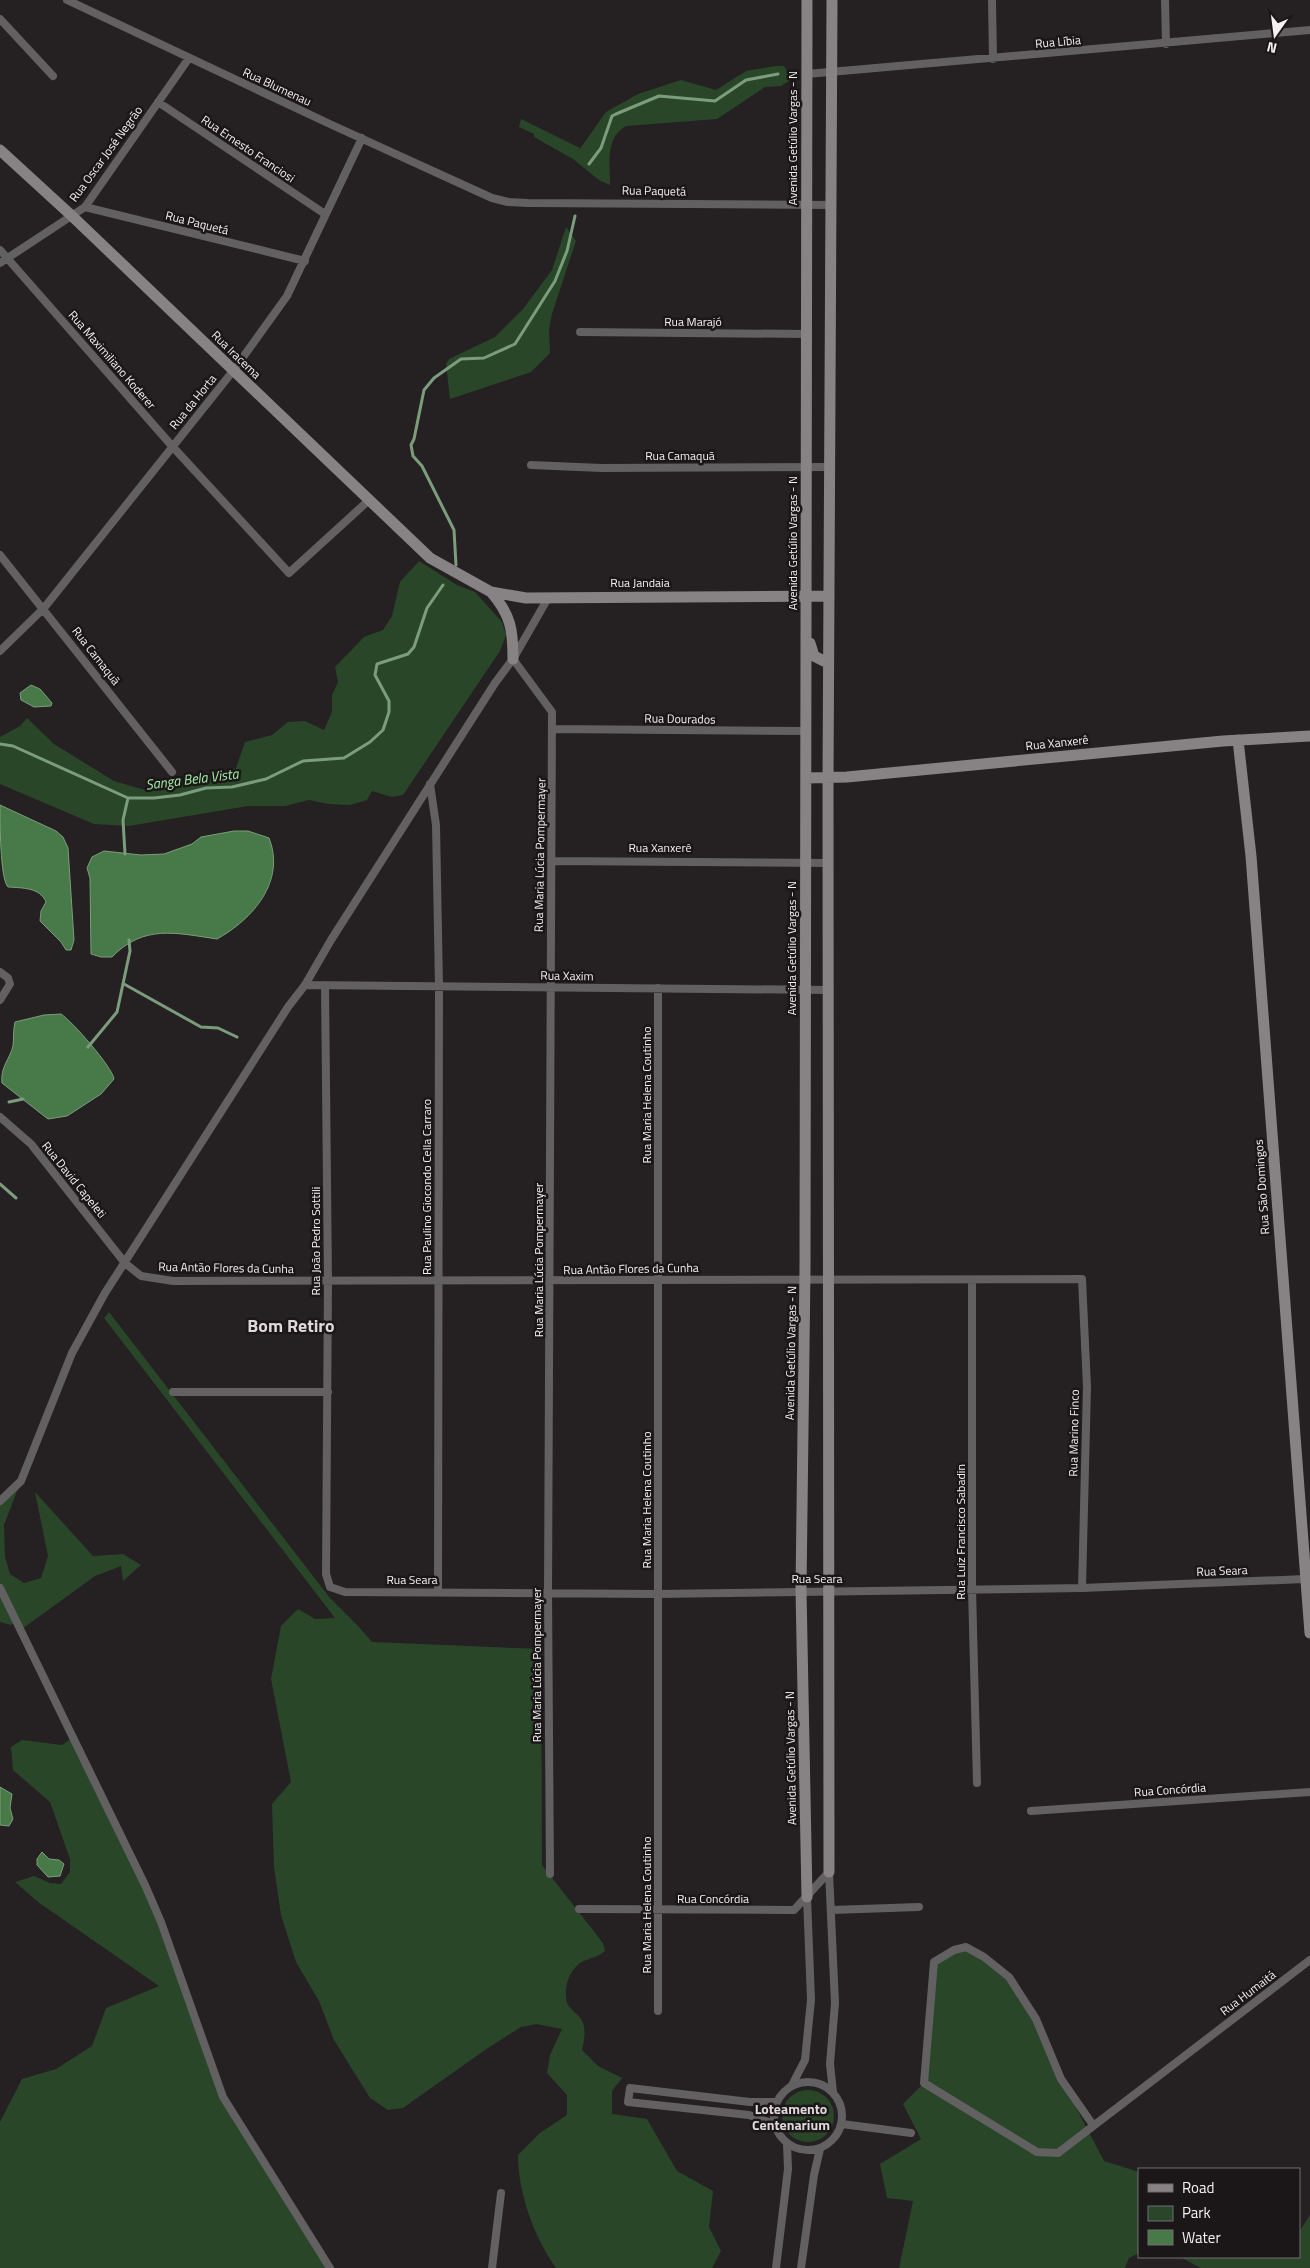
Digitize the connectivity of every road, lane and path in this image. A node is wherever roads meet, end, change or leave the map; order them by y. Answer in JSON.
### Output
{"nodes":[{"id":1,"x":67,"y":0,"type":"edge"},
{"id":2,"x":807,"y":0,"type":"edge"},
{"id":3,"x":832,"y":0,"type":"edge"},
{"id":4,"x":992,"y":0,"type":"edge"},
{"id":5,"x":1165,"y":0,"type":"edge"},
{"id":6,"x":0,"y":19,"type":"edge"},
{"id":7,"x":1310,"y":30,"type":"edge"},
{"id":8,"x":1166,"y":44,"type":"junction"},
{"id":9,"x":189,"y":58,"type":"junction"},
{"id":10,"x":993,"y":59,"type":"junction"},
{"id":11,"x":832,"y":72,"type":"junction"},
{"id":12,"x":807,"y":74,"type":"junction"},
{"id":13,"x":53,"y":76,"type":"dead end"},
{"id":14,"x":158,"y":102,"type":"junction"},
{"id":15,"x":362,"y":138,"type":"junction"},
{"id":16,"x":0,"y":150,"type":"edge"},
{"id":17,"x":477,"y":192,"type":"joint"},
{"id":18,"x":807,"y":204,"type":"junction"},
{"id":19,"x":831,"y":205,"type":"junction"},
{"id":20,"x":85,"y":207,"type":"junction"},
{"id":21,"x":325,"y":214,"type":"junction"},
{"id":22,"x":72,"y":216,"type":"junction"},
{"id":23,"x":0,"y":250,"type":"edge"},
{"id":24,"x":305,"y":260,"type":"junction"},
{"id":25,"x":4,"y":261,"type":"edge"},
{"id":26,"x":580,"y":332,"type":"dead end"},
{"id":27,"x":806,"y":334,"type":"junction"},
{"id":28,"x":233,"y":371,"type":"junction"},
{"id":29,"x":172,"y":446,"type":"junction"},
{"id":30,"x":531,"y":465,"type":"dead end"},
{"id":31,"x":807,"y":468,"type":"junction"},
{"id":32,"x":830,"y":468,"type":"junction"},
{"id":33,"x":368,"y":501,"type":"junction"},
{"id":34,"x":0,"y":555,"type":"edge"},
{"id":35,"x":457,"y":574,"type":"joint"},
{"id":36,"x":491,"y":592,"type":"junction"},
{"id":37,"x":807,"y":596,"type":"junction"},
{"id":38,"x":829,"y":596,"type":"junction"},
{"id":39,"x":548,"y":598,"type":"junction"},
{"id":40,"x":44,"y":608,"type":"junction"},
{"id":41,"x":807,"y":626,"type":"junction"},
{"id":42,"x":0,"y":651,"type":"edge"},
{"id":43,"x":513,"y":659,"type":"junction"},
{"id":44,"x":828,"y":663,"type":"junction"},
{"id":45,"x":552,"y":729,"type":"junction"},
{"id":46,"x":807,"y":731,"type":"junction"},
{"id":47,"x":1310,"y":736,"type":"edge"},
{"id":48,"x":1238,"y":740,"type":"junction"},
{"id":49,"x":172,"y":772,"type":"dead end"},
{"id":50,"x":806,"y":778,"type":"junction"},
{"id":51,"x":828,"y":779,"type":"junction"},
{"id":52,"x":430,"y":784,"type":"junction"},
{"id":53,"x":551,"y":861,"type":"junction"},
{"id":54,"x":806,"y":863,"type":"junction"},
{"id":55,"x":828,"y":864,"type":"junction"},
{"id":56,"x":0,"y":972,"type":"edge"},
{"id":57,"x":305,"y":985,"type":"junction"},
{"id":58,"x":325,"y":985,"type":"junction"},
{"id":59,"x":439,"y":986,"type":"junction"},
{"id":60,"x":550,"y":987,"type":"junction"},
{"id":61,"x":658,"y":988,"type":"junction"},
{"id":62,"x":806,"y":990,"type":"junction"},
{"id":63,"x":828,"y":990,"type":"junction"},
{"id":64,"x":0,"y":1000,"type":"edge"},
{"id":65,"x":0,"y":1117,"type":"edge"},
{"id":66,"x":125,"y":1263,"type":"junction"},
{"id":67,"x":805,"y":1279,"type":"junction"},
{"id":68,"x":828,"y":1279,"type":"junction"},
{"id":69,"x":1082,"y":1279,"type":"joint"},
{"id":70,"x":437,"y":1280,"type":"junction"},
{"id":71,"x":658,"y":1280,"type":"junction"},
{"id":72,"x":972,"y":1280,"type":"junction"},
{"id":73,"x":328,"y":1281,"type":"junction"},
{"id":74,"x":550,"y":1281,"type":"junction"},
{"id":75,"x":174,"y":1392,"type":"dead end"},
{"id":76,"x":328,"y":1392,"type":"junction"},
{"id":77,"x":0,"y":1502,"type":"edge"},
{"id":78,"x":1305,"y":1579,"type":"junction"},
{"id":79,"x":330,"y":1587,"type":"joint"},
{"id":80,"x":0,"y":1588,"type":"edge"},
{"id":81,"x":1082,"y":1588,"type":"junction"},
{"id":82,"x":972,"y":1589,"type":"junction"},
{"id":83,"x":801,"y":1590,"type":"junction"},
{"id":84,"x":829,"y":1590,"type":"junction"},
{"id":85,"x":438,"y":1591,"type":"junction"},
{"id":86,"x":548,"y":1592,"type":"junction"},
{"id":87,"x":658,"y":1594,"type":"junction"},
{"id":88,"x":1310,"y":1633,"type":"edge"},
{"id":89,"x":977,"y":1783,"type":"dead end"},
{"id":90,"x":1310,"y":1792,"type":"edge"},
{"id":91,"x":1031,"y":1811,"type":"dead end"},
{"id":92,"x":829,"y":1872,"type":"junction"},
{"id":93,"x":550,"y":1874,"type":"dead end"},
{"id":94,"x":807,"y":1896,"type":"junction"},
{"id":95,"x":919,"y":1907,"type":"dead end"},
{"id":96,"x":579,"y":1909,"type":"dead end"},
{"id":97,"x":658,"y":1910,"type":"junction"},
{"id":98,"x":831,"y":1910,"type":"junction"},
{"id":99,"x":1310,"y":1960,"type":"edge"},
{"id":100,"x":658,"y":2011,"type":"dead end"},
{"id":101,"x":791,"y":2086,"type":"junction"},
{"id":102,"x":833,"y":2092,"type":"junction"},
{"id":103,"x":776,"y":2102,"type":"junction"},
{"id":104,"x":774,"y":2124,"type":"junction"},
{"id":105,"x":842,"y":2124,"type":"junction"},
{"id":106,"x":1093,"y":2126,"type":"junction"},
{"id":107,"x":911,"y":2133,"type":"dead end"},
{"id":108,"x":787,"y":2144,"type":"junction"},
{"id":109,"x":820,"y":2149,"type":"junction"},
{"id":110,"x":501,"y":2192,"type":"dead end"},
{"id":111,"x":330,"y":2268,"type":"edge"},
{"id":112,"x":492,"y":2268,"type":"edge"},
{"id":113,"x":776,"y":2268,"type":"edge"},
{"id":114,"x":802,"y":2268,"type":"edge"}],
"edges":[{"from":1,"to":9,"type":"street","name":"Rua Blumenau"},
{"from":2,"to":12,"type":"street","name":"Avenida Getúlio Vargas - N"},
{"from":3,"to":11,"type":"street"},
{"from":4,"to":10,"type":"street"},
{"from":5,"to":8,"type":"street"},
{"from":6,"to":13,"type":"street"},
{"from":7,"to":8,"type":"street","name":"Rua Líbia"},
{"from":8,"to":10,"type":"street","name":"Rua Líbia"},
{"from":9,"to":14,"type":"street","name":"Rua Oscar José Negrão"},
{"from":9,"to":15,"type":"street","name":"Rua Blumenau"},
{"from":10,"to":11,"type":"street","name":"Rua Líbia"},
{"from":11,"to":12,"type":"street","name":"Rua Líbia"},
{"from":11,"to":19,"type":"street"},
{"from":12,"to":18,"type":"street","name":"Avenida Getúlio Vargas - N"},
{"from":14,"to":20,"type":"street","name":"Rua Oscar José Negrão"},
{"from":14,"to":21,"type":"street","name":"Rua Ernesto Franciosi"},
{"from":15,"to":17,"type":"street","name":"Rua Blumenau"},
{"from":15,"to":21,"type":"street","name":"Rua da Horta"},
{"from":16,"to":22,"type":"street","name":"Rua Iracema"},
{"from":17,"to":18,"type":"street","name":"Rua Paquetá"},
{"from":18,"to":19,"type":"street","name":"Rua Paquetá"},
{"from":18,"to":27,"type":"street","name":"Avenida Getúlio Vargas - N"},
{"from":19,"to":32,"type":"street"},
{"from":20,"to":22,"type":"street","name":"Rua Oscar José Negrão"},
{"from":20,"to":24,"type":"street","name":"Rua Paquetá"},
{"from":21,"to":24,"type":"street","name":"Rua da Horta"},
{"from":22,"to":25,"type":"street","name":"Rua Oscar José Negrão"},
{"from":22,"to":28,"type":"street","name":"Rua Iracema"},
{"from":23,"to":25,"type":"street","name":"Rua Maximiliano Koderer"},
{"from":24,"to":28,"type":"street","name":"Rua da Horta"},
{"from":25,"to":29,"type":"street","name":"Rua Maximiliano Koderer"},
{"from":26,"to":27,"type":"street","name":"Rua Marajó"},
{"from":27,"to":31,"type":"street","name":"Avenida Getúlio Vargas - N"},
{"from":28,"to":29,"type":"street","name":"Rua da Horta"},
{"from":28,"to":33,"type":"street","name":"Rua Iracema"},
{"from":29,"to":33,"type":"street","name":"Rua Maximiliano Koderer"},
{"from":29,"to":40,"type":"street","name":"Rua da Horta"},
{"from":30,"to":31,"type":"street","name":"Rua Camaquã"},
{"from":31,"to":32,"type":"street","name":"Rua Camaquã"},
{"from":31,"to":37,"type":"street","name":"Avenida Getúlio Vargas - N"},
{"from":32,"to":38,"type":"street"},
{"from":33,"to":35,"type":"street","name":"Rua Iracema"},
{"from":34,"to":40,"type":"street","name":"Rua Camaquã"},
{"from":35,"to":36,"type":"street","name":"Rua Jandaia"},
{"from":36,"to":39,"type":"street","name":"Rua Jandaia"},
{"from":36,"to":43,"type":"street"},
{"from":37,"to":38,"type":"street","name":"Rua Jandaia"},
{"from":37,"to":39,"type":"street","name":"Rua Jandaia"},
{"from":37,"to":41,"type":"street","name":"Avenida Getúlio Vargas - N"},
{"from":38,"to":44,"type":"street"},
{"from":39,"to":43,"type":"street"},
{"from":40,"to":42,"type":"street","name":"Rua da Horta"},
{"from":40,"to":49,"type":"street","name":"Rua Camaquã"},
{"from":41,"to":44,"type":"street"},
{"from":41,"to":46,"type":"street","name":"Avenida Getúlio Vargas - N"},
{"from":43,"to":45,"type":"street","name":"Rua Maria Lúcia Pompermayer"},
{"from":43,"to":52,"type":"street"},
{"from":44,"to":51,"type":"street"},
{"from":45,"to":46,"type":"street","name":"Rua Dourados"},
{"from":45,"to":53,"type":"street","name":"Rua Maria Lúcia Pompermayer"},
{"from":46,"to":50,"type":"street","name":"Avenida Getúlio Vargas - N"},
{"from":47,"to":48,"type":"street","name":"Rua Xanxerê"},
{"from":48,"to":51,"type":"street","name":"Rua Xanxerê"},
{"from":48,"to":78,"type":"street","name":"Rua São Domingos"},
{"from":50,"to":51,"type":"street","name":"Rua Xanxerê"},
{"from":50,"to":54,"type":"street","name":"Avenida Getúlio Vargas - N"},
{"from":51,"to":55,"type":"street"},
{"from":52,"to":57,"type":"street"},
{"from":52,"to":59,"type":"street","name":"Rua Paulino Giocondo Cella Carraro"},
{"from":53,"to":54,"type":"street","name":"Rua Xanxerê"},
{"from":53,"to":60,"type":"street","name":"Rua Maria Lúcia Pompermayer"},
{"from":54,"to":55,"type":"street","name":"Rua Xanxerê"},
{"from":54,"to":62,"type":"street","name":"Avenida Getúlio Vargas - N"},
{"from":55,"to":63,"type":"street"},
{"from":56,"to":64,"type":"street"},
{"from":57,"to":58,"type":"street","name":"Rua Xaxim"},
{"from":57,"to":66,"type":"street"},
{"from":58,"to":59,"type":"street","name":"Rua Xaxim"},
{"from":58,"to":73,"type":"street","name":"Rua João Pedro Sottili"},
{"from":59,"to":60,"type":"street","name":"Rua Xaxim"},
{"from":59,"to":70,"type":"street","name":"Rua Paulino Giocondo Cella Carraro"},
{"from":60,"to":61,"type":"street","name":"Rua Xaxim"},
{"from":60,"to":74,"type":"street","name":"Rua Maria Lúcia Pompermayer"},
{"from":61,"to":62,"type":"street","name":"Rua Xaxim"},
{"from":61,"to":71,"type":"street","name":"Rua Maria Helena Coutinho"},
{"from":62,"to":63,"type":"street","name":"Rua Xaxim"},
{"from":62,"to":67,"type":"street","name":"Avenida Getúlio Vargas - N"},
{"from":63,"to":68,"type":"street"},
{"from":65,"to":66,"type":"street","name":"Rua David Capeleti"},
{"from":66,"to":73,"type":"street","name":"Rua Antão Flores da Cunha"},
{"from":66,"to":77,"type":"street"},
{"from":67,"to":68,"type":"street","name":"Rua Antão Flores da Cunha"},
{"from":67,"to":71,"type":"street","name":"Rua Antão Flores da Cunha"},
{"from":67,"to":83,"type":"street","name":"Avenida Getúlio Vargas - N"},
{"from":68,"to":72,"type":"street","name":"Rua Antão Flores da Cunha"},
{"from":68,"to":84,"type":"street"},
{"from":69,"to":72,"type":"street","name":"Rua Antão Flores da Cunha"},
{"from":69,"to":81,"type":"street","name":"Rua Marino Finco"},
{"from":70,"to":73,"type":"street","name":"Rua Antão Flores da Cunha"},
{"from":70,"to":74,"type":"street","name":"Rua Antão Flores da Cunha"},
{"from":70,"to":85,"type":"street","name":"Rua Paulino Giocondo Cella Carraro"},
{"from":71,"to":74,"type":"street","name":"Rua Antão Flores da Cunha"},
{"from":71,"to":87,"type":"street","name":"Rua Maria Helena Coutinho"},
{"from":72,"to":82,"type":"street","name":"Rua Luiz Francisco Sabadin"},
{"from":73,"to":76,"type":"street","name":"Rua João Pedro Sottili"},
{"from":74,"to":86,"type":"street","name":"Rua Maria Lúcia Pompermayer"},
{"from":75,"to":76,"type":"street"},
{"from":76,"to":79,"type":"street","name":"Rua João Pedro Sottili"},
{"from":78,"to":81,"type":"street","name":"Rua Seara"},
{"from":78,"to":88,"type":"street","name":"Rua São Domingos"},
{"from":79,"to":85,"type":"street","name":"Rua Seara"},
{"from":80,"to":111,"type":"street"},
{"from":81,"to":82,"type":"street","name":"Rua Seara"},
{"from":82,"to":84,"type":"street","name":"Rua Seara"},
{"from":82,"to":89,"type":"street","name":"Rua Luiz Francisco Sabadin"},
{"from":83,"to":84,"type":"street","name":"Rua Seara"},
{"from":83,"to":87,"type":"street","name":"Rua Seara"},
{"from":83,"to":94,"type":"street","name":"Avenida Getúlio Vargas - N"},
{"from":84,"to":92,"type":"street"},
{"from":85,"to":86,"type":"street","name":"Rua Seara"},
{"from":86,"to":87,"type":"street","name":"Rua Seara"},
{"from":86,"to":93,"type":"street","name":"Rua Maria Lúcia Pompermayer"},
{"from":87,"to":97,"type":"street","name":"Rua Maria Helena Coutinho"},
{"from":90,"to":91,"type":"street","name":"Rua Concórdia"},
{"from":92,"to":94,"type":"street","name":"Rua Concórdia"},
{"from":92,"to":98,"type":"street"},
{"from":94,"to":97,"type":"street","name":"Rua Concórdia"},
{"from":94,"to":101,"type":"street"},
{"from":95,"to":98,"type":"street"},
{"from":96,"to":97,"type":"street","name":"Rua Concórdia"},
{"from":97,"to":100,"type":"street","name":"Rua Maria Helena Coutinho"},
{"from":98,"to":102,"type":"street"},
{"from":99,"to":106,"type":"street","name":"Rua Humaitá"},
{"from":101,"to":102,"type":"street"},
{"from":101,"to":103,"type":"street"},
{"from":102,"to":105,"type":"street"},
{"from":103,"to":104,"type":"street"},
{"from":103,"to":104,"type":"street"},
{"from":104,"to":108,"type":"street"},
{"from":105,"to":107,"type":"street"},
{"from":105,"to":109,"type":"street"},
{"from":106,"to":106,"type":"street","name":"Rua Humaitá"},
{"from":108,"to":109,"type":"street"},
{"from":108,"to":113,"type":"street"},
{"from":109,"to":114,"type":"street"},
{"from":110,"to":112,"type":"street"}]}
